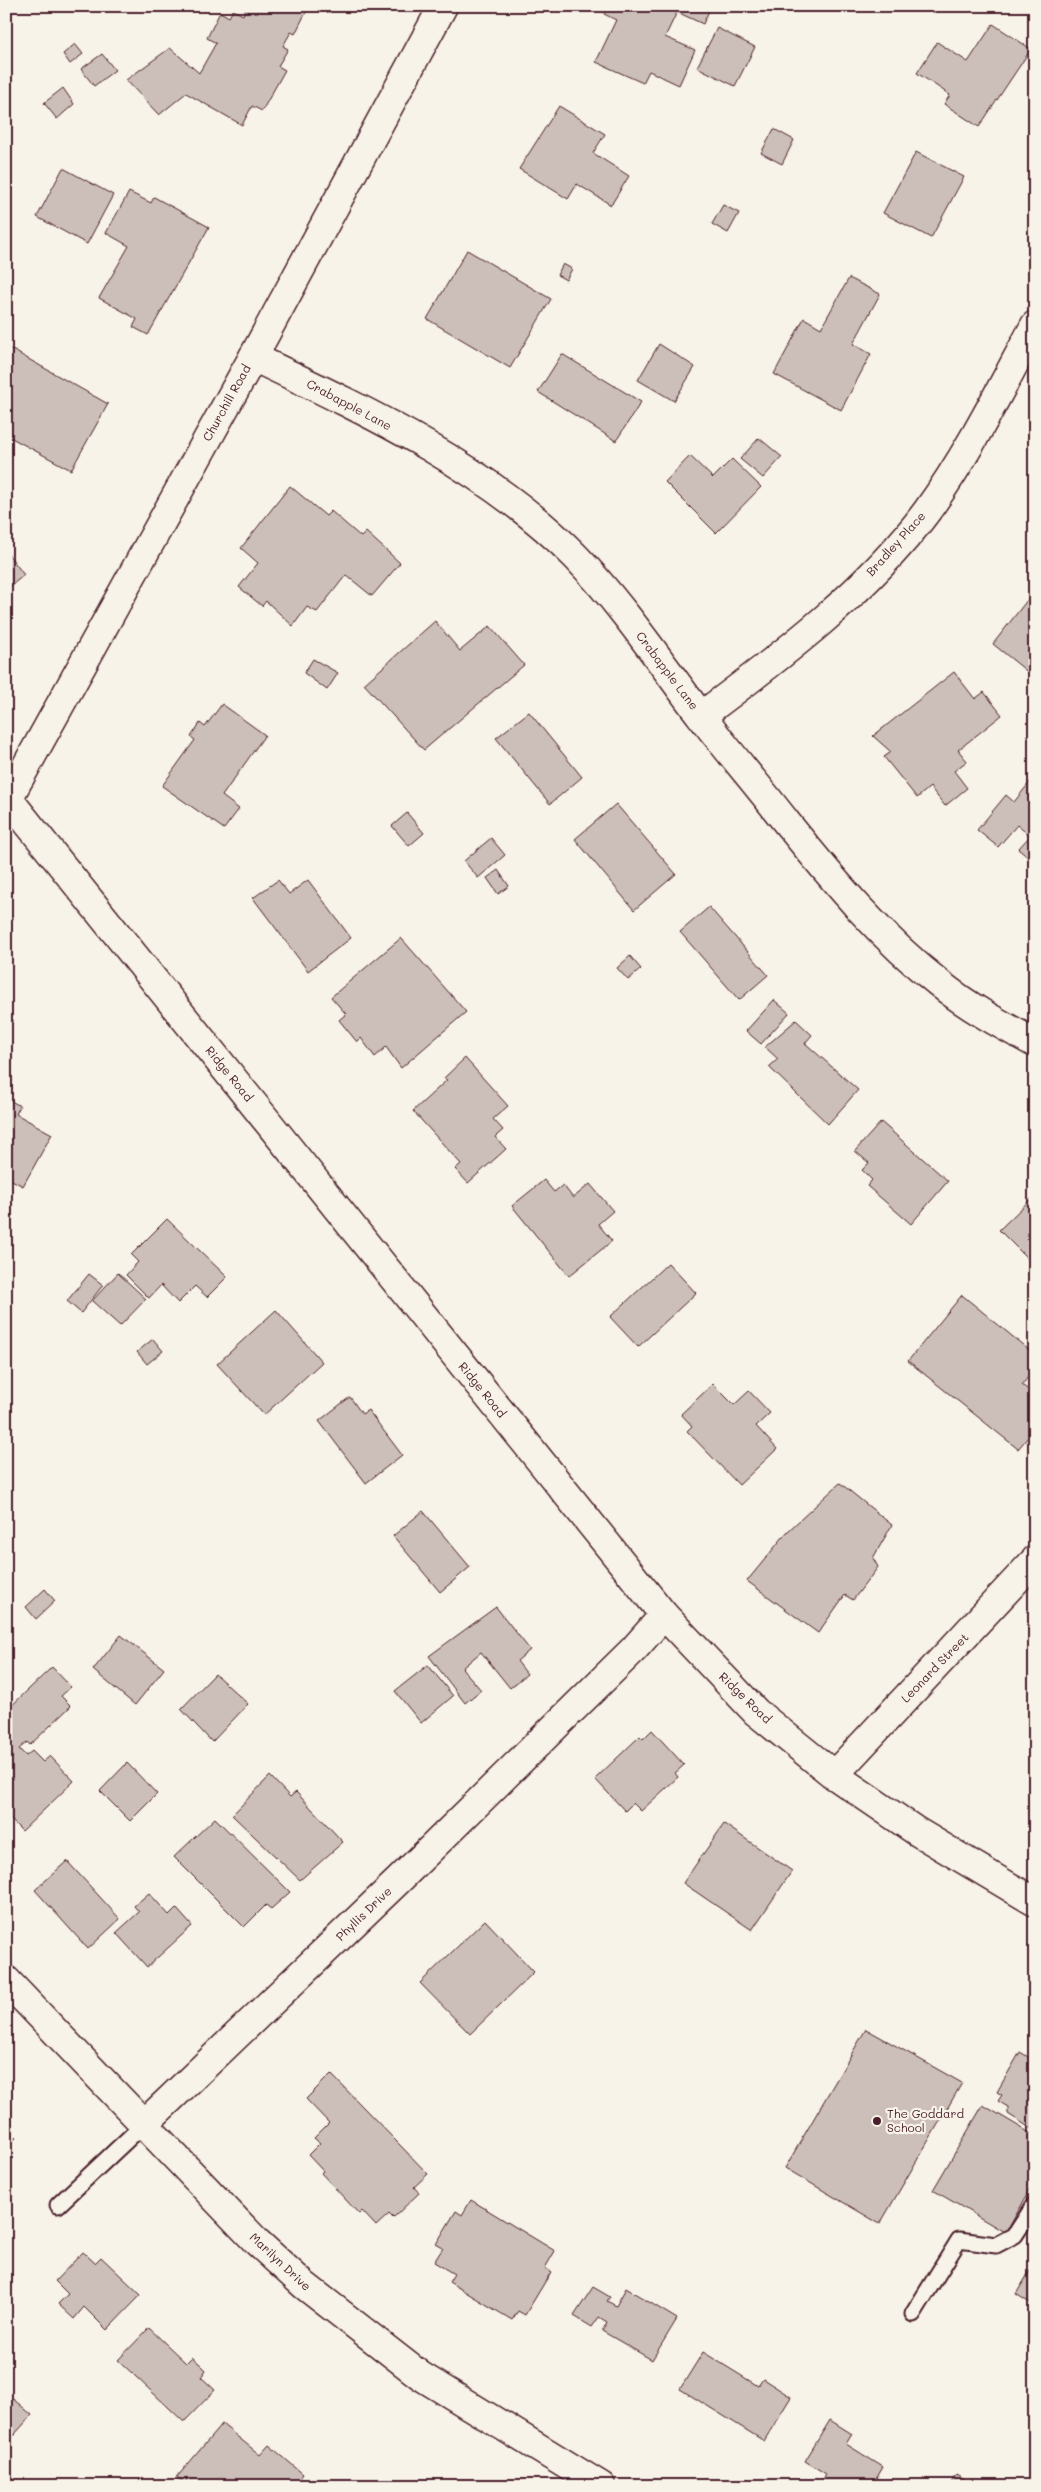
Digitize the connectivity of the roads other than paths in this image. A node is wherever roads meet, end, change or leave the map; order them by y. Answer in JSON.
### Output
{"nodes":[{"id":1,"x":444,"y":6,"type":"edge"},
{"id":2,"x":1035,"y":325,"type":"edge"},
{"id":3,"x":253,"y":357,"type":"junction"},
{"id":4,"x":701,"y":716,"type":"junction"},
{"id":5,"x":7,"y":798,"type":"edge"},
{"id":6,"x":1035,"y":1043,"type":"edge"},
{"id":7,"x":1035,"y":1560,"type":"edge"},
{"id":8,"x":664,"y":1616,"type":"junction"},
{"id":9,"x":834,"y":1774,"type":"junction"},
{"id":10,"x":1035,"y":1902,"type":"edge"},
{"id":11,"x":6,"y":1980,"type":"edge"},
{"id":12,"x":145,"y":2123,"type":"junction"},
{"id":13,"x":1035,"y":2204,"type":"edge"},
{"id":14,"x":58,"y":2205,"type":"dead end"},
{"id":15,"x":913,"y":2314,"type":"dead end"},
{"id":16,"x":601,"y":2486,"type":"edge"}],
"edges":[{"from":1,"to":3,"type":"street","name":"Churchill Road"},
{"from":2,"to":4,"type":"street","name":"Bradley Place"},
{"from":3,"to":4,"type":"street","name":"Crabapple Lane"},
{"from":3,"to":5,"type":"street","name":"Churchill Road"},
{"from":4,"to":6,"type":"street","name":"Crabapple Lane"},
{"from":5,"to":8,"type":"street","name":"Ridge Road"},
{"from":7,"to":9,"type":"street","name":"Leonard Street"},
{"from":8,"to":9,"type":"street","name":"Ridge Road"},
{"from":8,"to":12,"type":"street","name":"Phyllis Drive"},
{"from":9,"to":10,"type":"street","name":"Ridge Road"},
{"from":11,"to":12,"type":"street","name":"Marilyn Drive"},
{"from":12,"to":14,"type":"lane","name":"Phyllis Drive"},
{"from":12,"to":16,"type":"street","name":"Marilyn Drive"},
{"from":13,"to":15,"type":"lane"}]}
